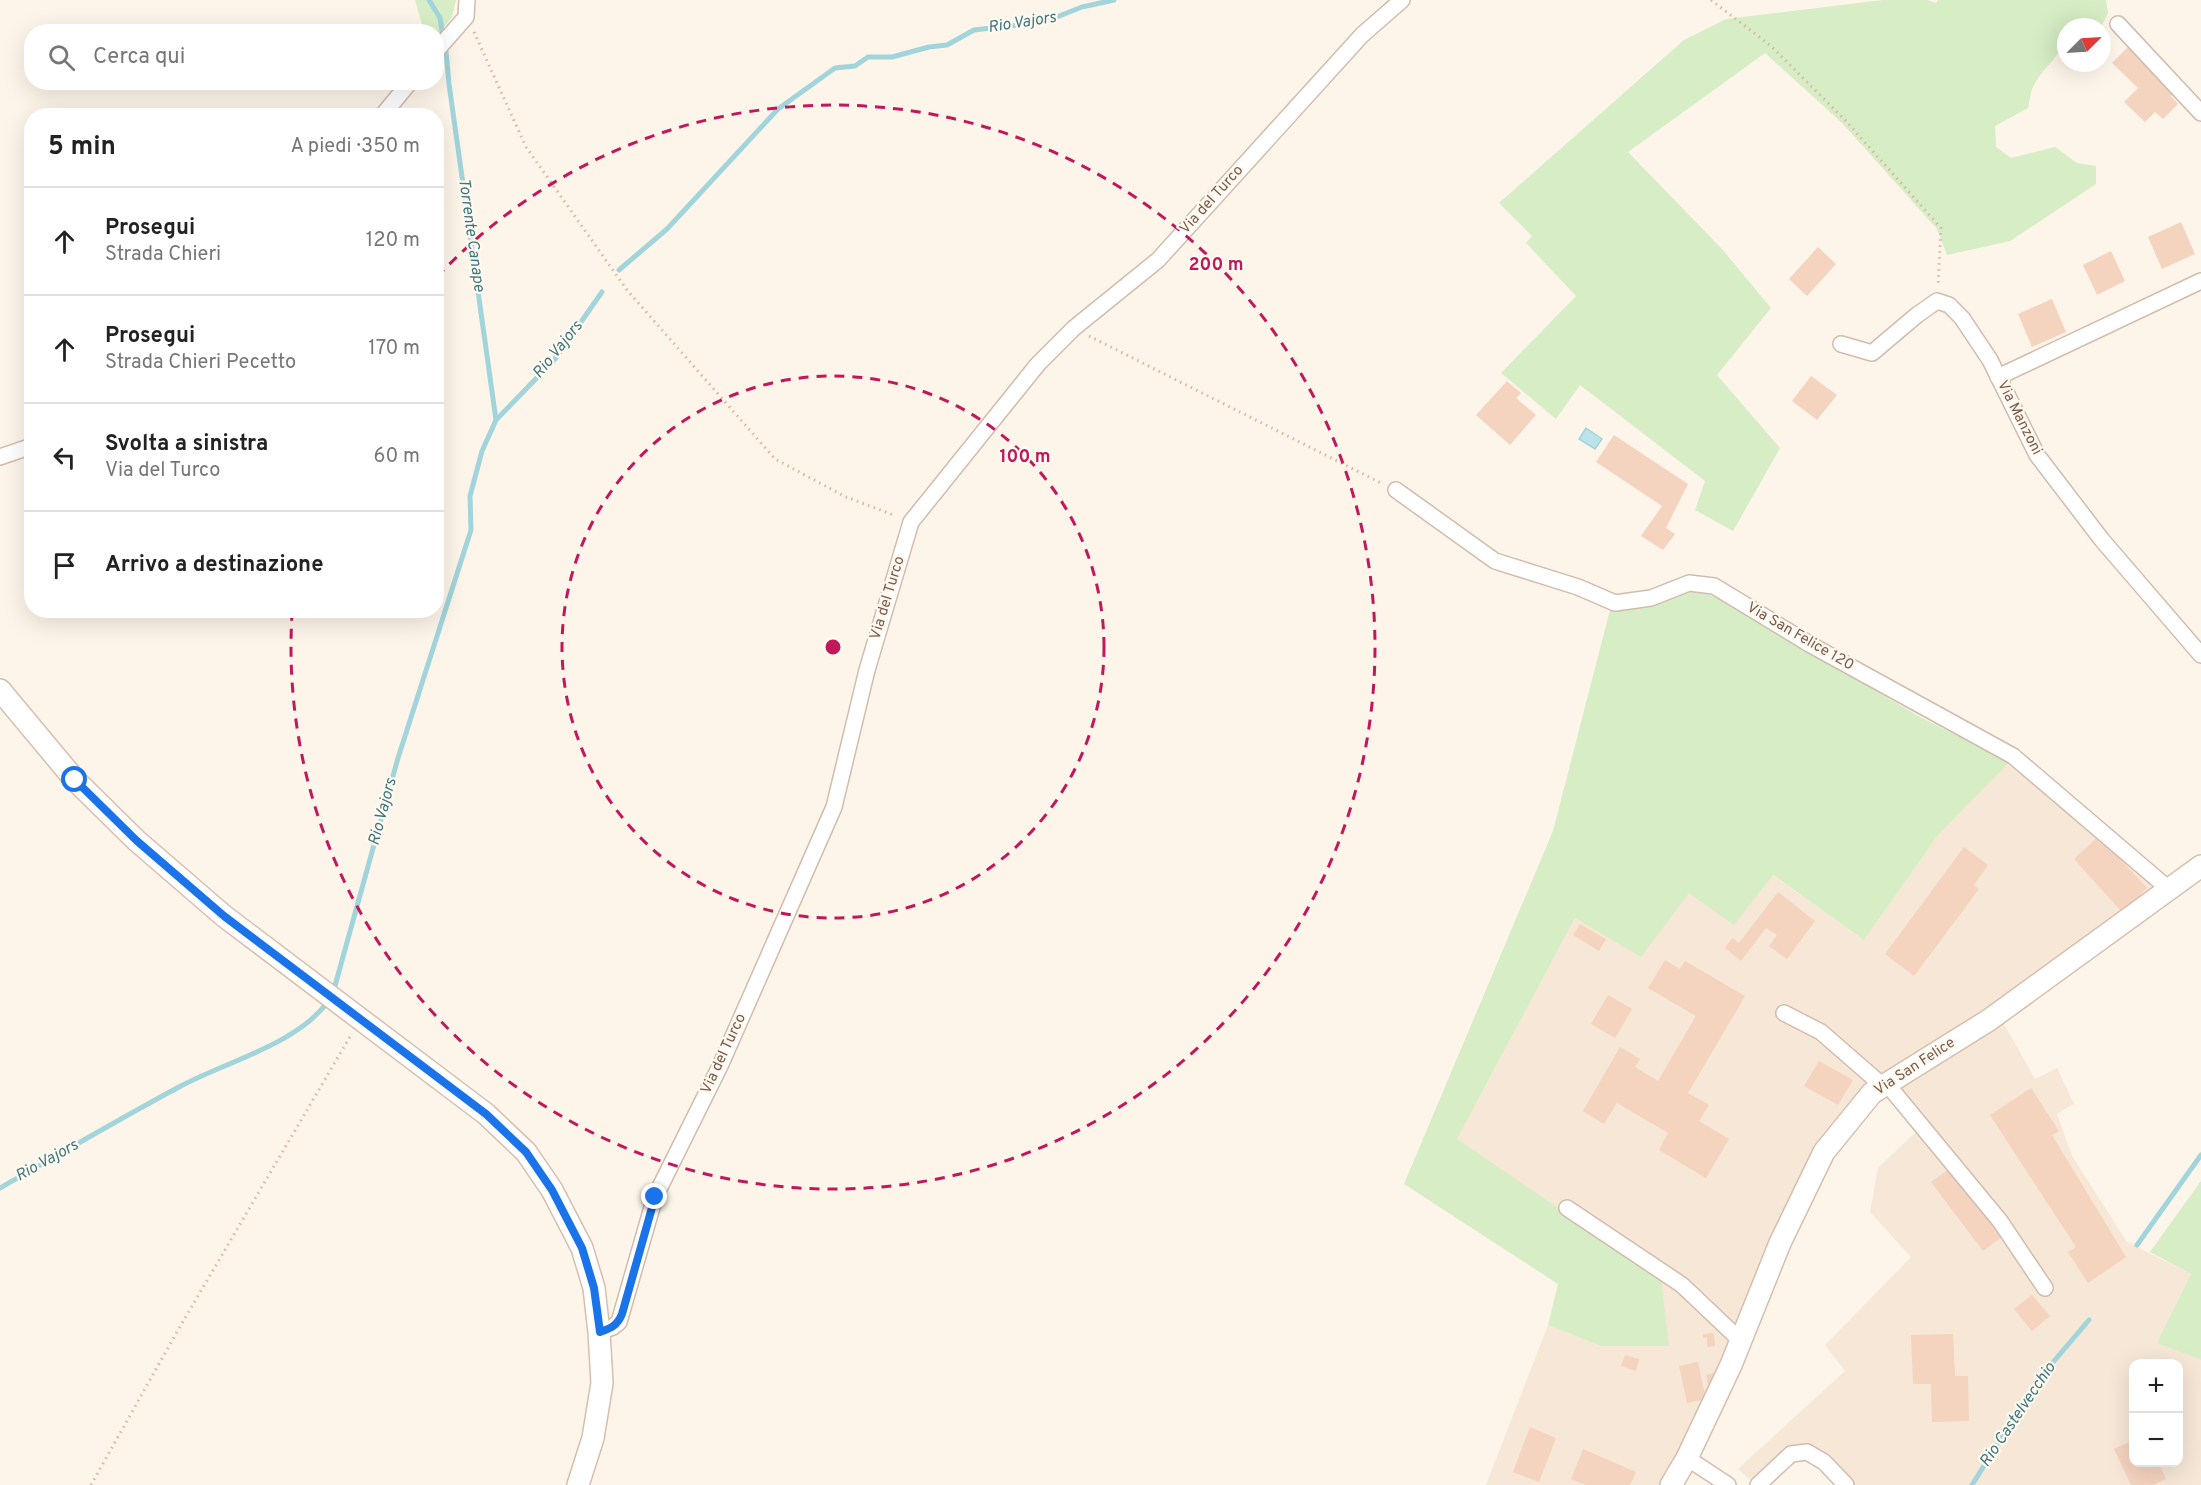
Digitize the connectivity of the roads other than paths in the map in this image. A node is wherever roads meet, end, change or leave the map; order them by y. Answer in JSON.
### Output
{"nodes":[{"id":1,"x":467,"y":0,"type":"edge"},
{"id":2,"x":1402,"y":0,"type":"edge"},
{"id":3,"x":2118,"y":24,"type":"dead end"},
{"id":4,"x":444,"y":42,"type":"edge"},
{"id":5,"x":403,"y":90,"type":"edge"},
{"id":6,"x":389,"y":108,"type":"edge"},
{"id":7,"x":2201,"y":113,"type":"edge"},
{"id":8,"x":2201,"y":281,"type":"edge"},
{"id":9,"x":1841,"y":344,"type":"dead end"},
{"id":10,"x":1998,"y":377,"type":"junction"},
{"id":11,"x":24,"y":449,"type":"edge"},
{"id":12,"x":0,"y":457,"type":"edge"},
{"id":13,"x":1396,"y":490,"type":"road end"},
{"id":14,"x":2201,"y":656,"type":"edge"},
{"id":15,"x":0,"y":690,"type":"edge"},
{"id":16,"x":2201,"y":866,"type":"edge"},
{"id":17,"x":2170,"y":890,"type":"junction"},
{"id":18,"x":1784,"y":1013,"type":"dead end"},
{"id":19,"x":1885,"y":1085,"type":"junction"},
{"id":20,"x":1566,"y":1208,"type":"dead end"},
{"id":21,"x":2045,"y":1288,"type":"dead end"},
{"id":22,"x":600,"y":1332,"type":"junction"},
{"id":23,"x":1741,"y":1341,"type":"junction"},
{"id":24,"x":1687,"y":1458,"type":"junction"},
{"id":25,"x":578,"y":1485,"type":"edge"},
{"id":26,"x":1671,"y":1485,"type":"edge"},
{"id":27,"x":1728,"y":1485,"type":"edge"},
{"id":28,"x":1758,"y":1485,"type":"edge"},
{"id":29,"x":1846,"y":1485,"type":"edge"}],
"edges":[{"from":1,"to":4,"type":"street"},
{"from":2,"to":22,"type":"street","name":"Via del Turco"},
{"from":3,"to":7,"type":"street"},
{"from":5,"to":6,"type":"street"},
{"from":8,"to":10,"type":"street"},
{"from":9,"to":10,"type":"street","name":"Via Manzoni"},
{"from":10,"to":14,"type":"street","name":"Via Manzoni"},
{"from":11,"to":12,"type":"street"},
{"from":13,"to":17,"type":"street","name":"Via San Felice 120"},
{"from":15,"to":22,"type":"main road"},
{"from":16,"to":17,"type":"main road","name":"Via San Felice"},
{"from":17,"to":19,"type":"main road","name":"Via San Felice"},
{"from":18,"to":19,"type":"street"},
{"from":19,"to":21,"type":"street"},
{"from":19,"to":23,"type":"main road","name":"Via San Felice"},
{"from":20,"to":23,"type":"street"},
{"from":22,"to":25,"type":"main road"},
{"from":23,"to":24,"type":"main road","name":"Via San Felice"},
{"from":24,"to":26,"type":"main road","name":"Via San Felice"},
{"from":24,"to":27,"type":"street"},
{"from":28,"to":29,"type":"street"}]}
